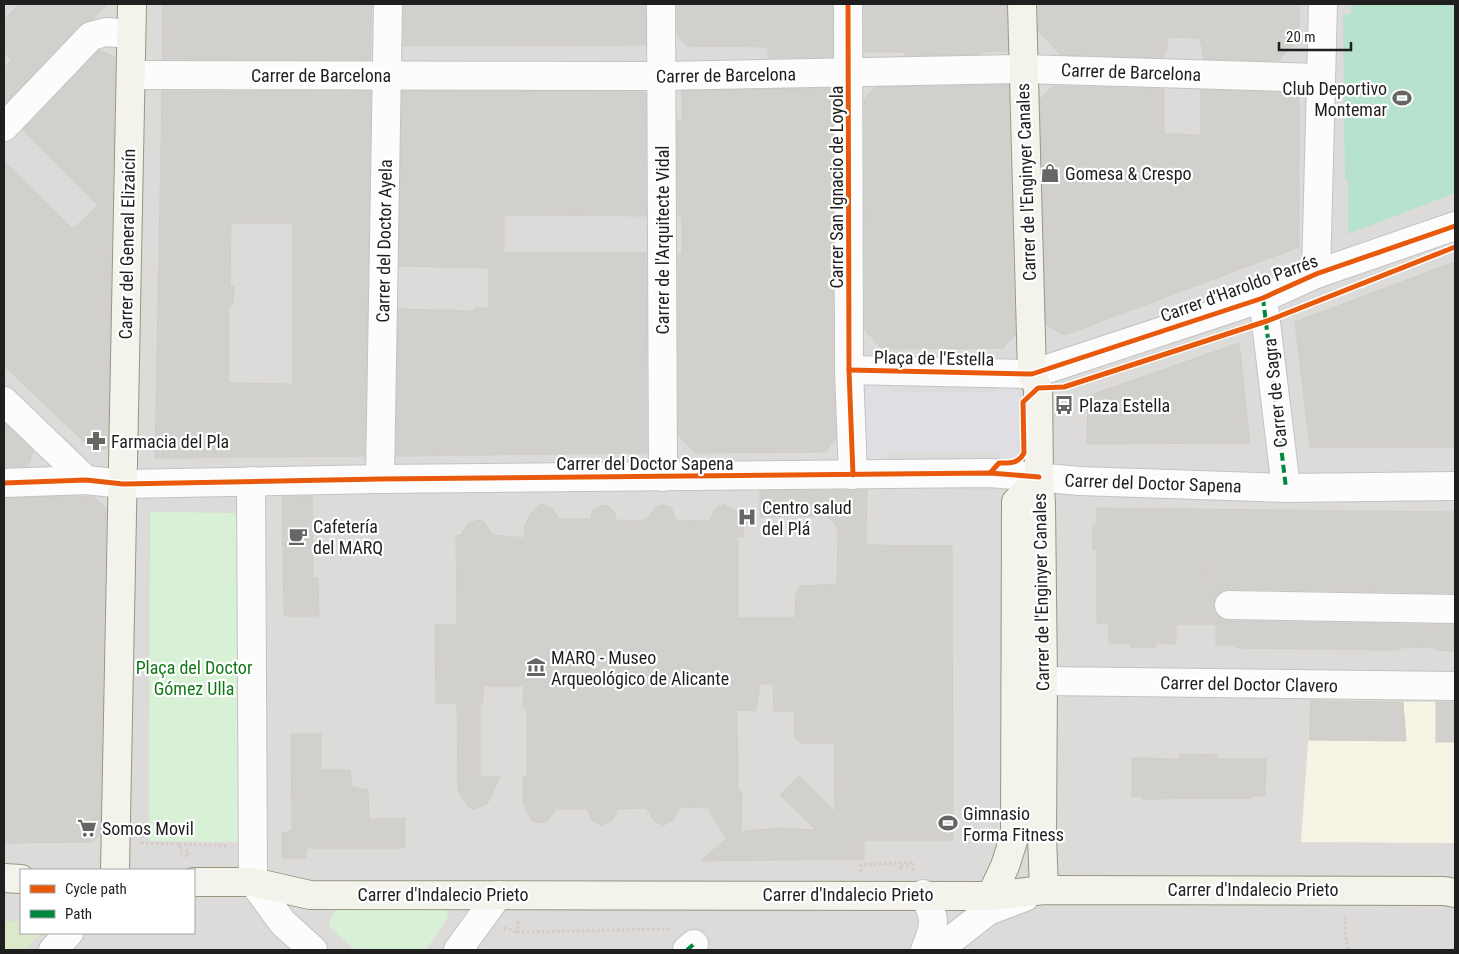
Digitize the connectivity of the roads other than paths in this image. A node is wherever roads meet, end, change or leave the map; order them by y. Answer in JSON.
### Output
{"nodes":[{"id":1,"x":132,"y":4,"type":"edge"},
{"id":2,"x":388,"y":4,"type":"edge"},
{"id":3,"x":661,"y":4,"type":"edge"},
{"id":4,"x":848,"y":4,"type":"edge"},
{"id":5,"x":1022,"y":4,"type":"edge"},
{"id":6,"x":1323,"y":4,"type":"edge"},
{"id":7,"x":131,"y":34,"type":"junction"},
{"id":8,"x":1023,"y":69,"type":"junction"},
{"id":9,"x":849,"y":74,"type":"junction"},
{"id":10,"x":131,"y":75,"type":"junction"},
{"id":11,"x":387,"y":75,"type":"junction"},
{"id":12,"x":661,"y":76,"type":"junction"},
{"id":13,"x":1321,"y":78,"type":"junction"},
{"id":14,"x":4,"y":127,"type":"edge"},
{"id":15,"x":1455,"y":226,"type":"edge"},
{"id":16,"x":1316,"y":274,"type":"junction"},
{"id":17,"x":1263,"y":298,"type":"junction"},
{"id":18,"x":850,"y":370,"type":"junction"},
{"id":19,"x":1035,"y":381,"type":"junction"},
{"id":20,"x":4,"y":401,"type":"edge"},
{"id":21,"x":853,"y":475,"type":"junction"},
{"id":22,"x":663,"y":477,"type":"junction"},
{"id":23,"x":1039,"y":477,"type":"junction"},
{"id":24,"x":380,"y":479,"type":"junction"},
{"id":25,"x":86,"y":480,"type":"junction"},
{"id":26,"x":250,"y":481,"type":"junction"},
{"id":27,"x":4,"y":483,"type":"edge"},
{"id":28,"x":123,"y":484,"type":"junction"},
{"id":29,"x":1455,"y":486,"type":"edge"},
{"id":30,"x":1286,"y":488,"type":"junction"},
{"id":31,"x":1228,"y":605,"type":"dead end"},
{"id":32,"x":1455,"y":609,"type":"edge"},
{"id":33,"x":1043,"y":681,"type":"junction"},
{"id":34,"x":1455,"y":686,"type":"edge"},
{"id":35,"x":1015,"y":835,"type":"junction"},
{"id":36,"x":115,"y":869,"type":"edge"},
{"id":37,"x":4,"y":878,"type":"edge"},
{"id":38,"x":20,"y":879,"type":"edge"},
{"id":39,"x":195,"y":882,"type":"edge"},
{"id":40,"x":253,"y":882,"type":"junction"},
{"id":41,"x":1044,"y":890,"type":"junction"},
{"id":42,"x":1452,"y":891,"type":"edge"},
{"id":43,"x":507,"y":894,"type":"junction"},
{"id":44,"x":923,"y":894,"type":"junction"},
{"id":45,"x":991,"y":896,"type":"junction"},
{"id":46,"x":68,"y":934,"type":"edge"},
{"id":47,"x":53,"y":950,"type":"edge"},
{"id":48,"x":313,"y":950,"type":"edge"},
{"id":49,"x":458,"y":950,"type":"edge"},
{"id":50,"x":925,"y":950,"type":"edge"},
{"id":51,"x":938,"y":950,"type":"edge"}],
"edges":[{"from":1,"to":7,"type":"street","name":"Carrer del General Elizaicín"},
{"from":2,"to":11,"type":"street","name":"Carrer del Doctor Ayela"},
{"from":3,"to":12,"type":"street","name":"Carrer de l'Arquitecte Vidal"},
{"from":4,"to":9,"type":"street","name":"Carrer San Ignacio de Loyola"},
{"from":5,"to":8,"type":"street","name":"Carrer de l'Enginyer Canales"},
{"from":6,"to":13,"type":"street"},
{"from":7,"to":10,"type":"street","name":"Carrer del General Elizaicín"},
{"from":7,"to":14,"type":"street"},
{"from":8,"to":9,"type":"street","name":"Carrer de Barcelona"},
{"from":8,"to":13,"type":"street","name":"Carrer de Barcelona"},
{"from":8,"to":19,"type":"street","name":"Carrer de l'Enginyer Canales"},
{"from":9,"to":12,"type":"street","name":"Carrer de Barcelona"},
{"from":9,"to":18,"type":"street","name":"Carrer San Ignacio de Loyola"},
{"from":10,"to":11,"type":"street","name":"Carrer de Barcelona"},
{"from":10,"to":28,"type":"street","name":"Carrer del General Elizaicín"},
{"from":11,"to":12,"type":"street","name":"Carrer de Barcelona"},
{"from":11,"to":24,"type":"street","name":"Carrer del Doctor Ayela"},
{"from":12,"to":22,"type":"street","name":"Carrer de l'Arquitecte Vidal"},
{"from":13,"to":16,"type":"street"},
{"from":15,"to":16,"type":"street","name":"Carrer d'Haroldo Parrés"},
{"from":16,"to":17,"type":"street","name":"Carrer d'Haroldo Parrés"},
{"from":17,"to":19,"type":"street","name":"Carrer d'Haroldo Parrés"},
{"from":17,"to":30,"type":"street","name":"Carrer de Sagra"},
{"from":18,"to":19,"type":"street","name":"Plaça de l'Estella"},
{"from":18,"to":21,"type":"street","name":"Plaça de l'Estella"},
{"from":19,"to":23,"type":"street"},
{"from":20,"to":25,"type":"street"},
{"from":21,"to":22,"type":"street","name":"Carrer del Doctor Sapena"},
{"from":21,"to":23,"type":"street","name":"Carrer del Doctor Sapena"},
{"from":22,"to":24,"type":"street","name":"Carrer del Doctor Sapena"},
{"from":23,"to":30,"type":"street","name":"Carrer del Doctor Sapena"},
{"from":23,"to":33,"type":"street","name":"Carrer de l'Enginyer Canales"},
{"from":23,"to":35,"type":"street","name":"Carrer de l'Enginyer Canales"},
{"from":24,"to":26,"type":"street","name":"Carrer del Doctor Sapena"},
{"from":25,"to":27,"type":"street"},
{"from":25,"to":28,"type":"street"},
{"from":26,"to":28,"type":"street"},
{"from":26,"to":40,"type":"street"},
{"from":28,"to":36,"type":"street"},
{"from":29,"to":30,"type":"street","name":"Carrer del Doctor Sapena"},
{"from":31,"to":32,"type":"street"},
{"from":33,"to":34,"type":"street","name":"Carrer del Doctor Clavero"},
{"from":33,"to":41,"type":"street","name":"Carrer de l'Enginyer Canales"},
{"from":35,"to":41,"type":"street","name":"Carrer de l'Enginyer Canales"},
{"from":35,"to":45,"type":"street","name":"Carrer de l'Enginyer Canales"},
{"from":37,"to":38,"type":"street"},
{"from":39,"to":40,"type":"street"},
{"from":40,"to":43,"type":"street","name":"Carrer d'Indalecio Prieto"},
{"from":40,"to":48,"type":"street"},
{"from":41,"to":42,"type":"street","name":"Carrer d'Indalecio Prieto"},
{"from":41,"to":45,"type":"street","name":"Carrer d'Indalecio Prieto"},
{"from":41,"to":51,"type":"street"},
{"from":43,"to":44,"type":"street","name":"Carrer d'Indalecio Prieto"},
{"from":43,"to":49,"type":"street"},
{"from":44,"to":45,"type":"street","name":"Carrer d'Indalecio Prieto"},
{"from":44,"to":50,"type":"street"},
{"from":46,"to":47,"type":"street"}]}
